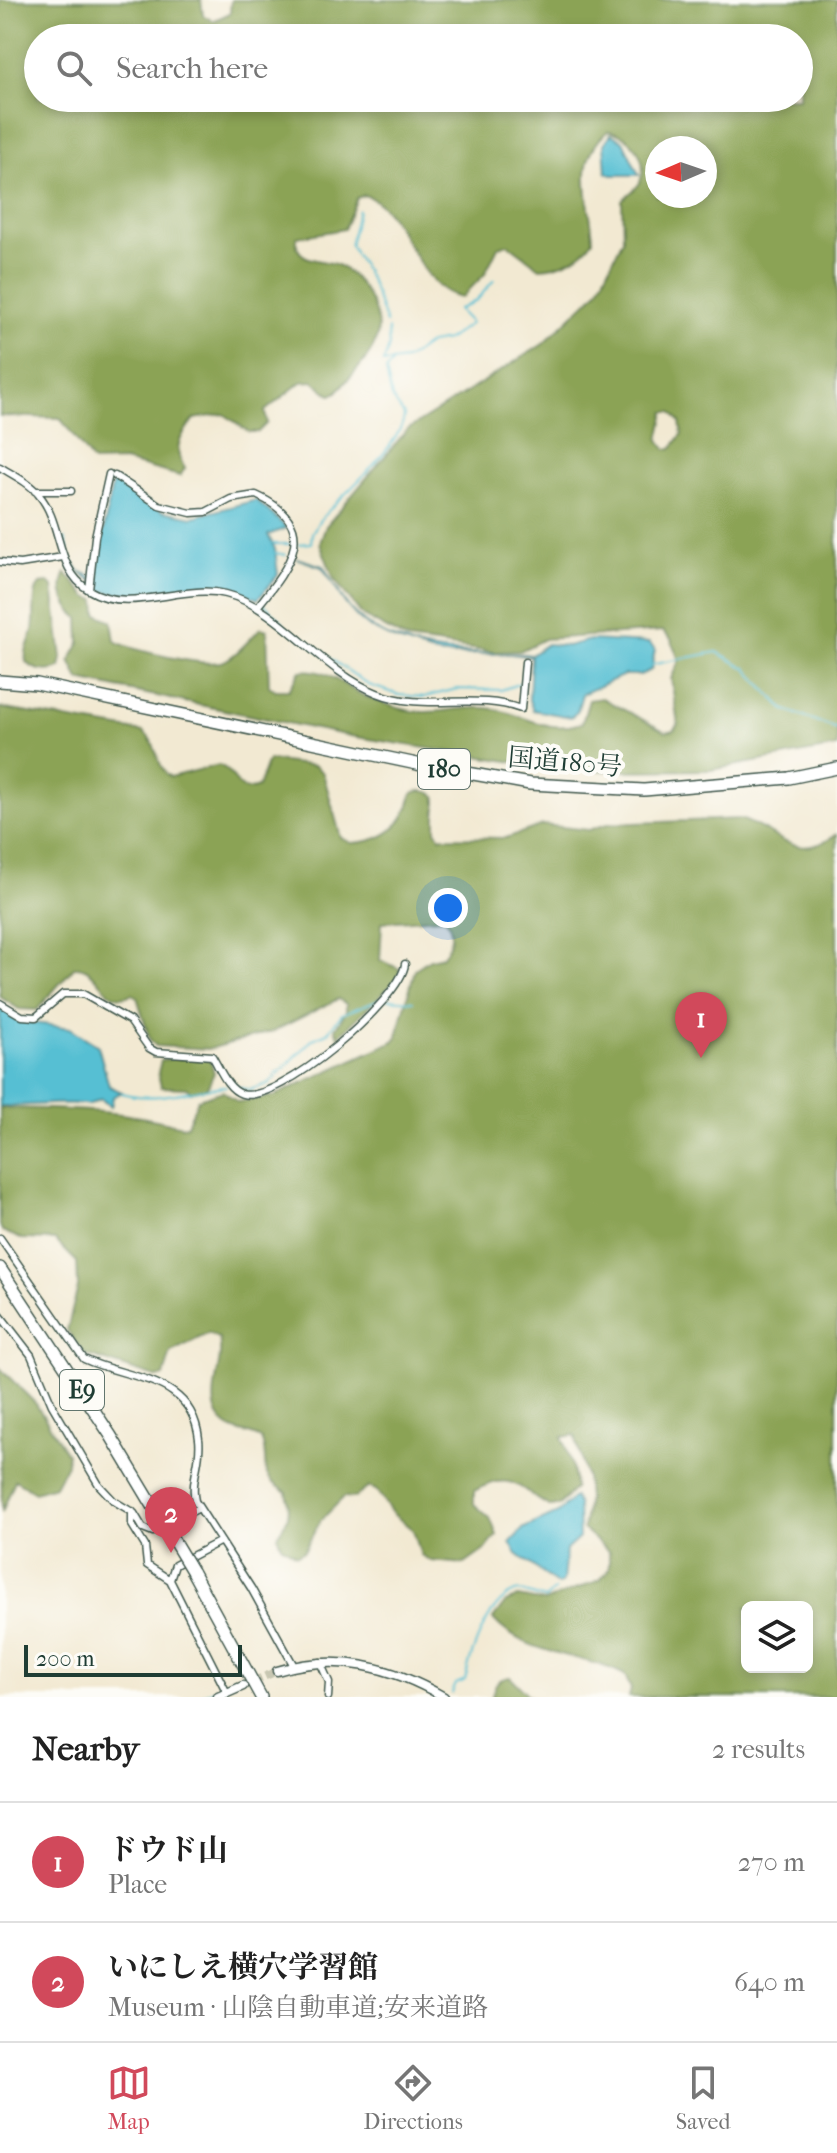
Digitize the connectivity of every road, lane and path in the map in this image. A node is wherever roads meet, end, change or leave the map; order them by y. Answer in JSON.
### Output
{"nodes":[{"id":1,"x":0,"y":467,"type":"edge"},
{"id":2,"x":35,"y":491,"type":"junction"},
{"id":3,"x":71,"y":491,"type":"dead end"},
{"id":4,"x":63,"y":557,"type":"junction"},
{"id":5,"x":0,"y":562,"type":"edge"},
{"id":6,"x":89,"y":590,"type":"junction"},
{"id":7,"x":258,"y":606,"type":"junction"},
{"id":8,"x":525,"y":662,"type":"dead end"},
{"id":9,"x":0,"y":681,"type":"edge"},
{"id":10,"x":0,"y":688,"type":"edge"},
{"id":11,"x":56,"y":688,"type":"junction"},
{"id":12,"x":837,"y":768,"type":"edge"},
{"id":13,"x":405,"y":964,"type":"dead end"},
{"id":14,"x":0,"y":1003,"type":"edge"},
{"id":15,"x":0,"y":1238,"type":"edge"},
{"id":16,"x":0,"y":1268,"type":"edge"},
{"id":17,"x":0,"y":1315,"type":"edge"},
{"id":18,"x":199,"y":1508,"type":"junction"},
{"id":19,"x":132,"y":1511,"type":"junction"},
{"id":20,"x":219,"y":1542,"type":"junction"},
{"id":21,"x":170,"y":1580,"type":"junction"},
{"id":22,"x":320,"y":1662,"type":"junction"},
{"id":23,"x":294,"y":1666,"type":"junction"},
{"id":24,"x":277,"y":1671,"type":"tunnel mouth"},
{"id":25,"x":236,"y":1691,"type":"edge"},
{"id":26,"x":218,"y":1697,"type":"edge"},
{"id":27,"x":261,"y":1697,"type":"edge"},
{"id":28,"x":328,"y":1697,"type":"edge"},
{"id":29,"x":444,"y":1697,"type":"edge"}],
"edges":[{"from":1,"to":2,"type":"street"},
{"from":2,"to":3,"type":"street"},
{"from":2,"to":4,"type":"street"},
{"from":4,"to":5,"type":"street"},
{"from":4,"to":6,"type":"street"},
{"from":6,"to":7,"type":"street"},
{"from":6,"to":7,"type":"street"},
{"from":7,"to":8,"type":"street"},
{"from":9,"to":11,"type":"highway","name":"国道180号","number":"180"},
{"from":10,"to":11,"type":"highway","name":"国道180号","number":"180"},
{"from":11,"to":12,"type":"highway","name":"国道180号","number":"180"},
{"from":13,"to":14,"type":"street"},
{"from":15,"to":18,"type":"street"},
{"from":16,"to":27,"type":"highway","number":"E9","bridge":true},
{"from":17,"to":19,"type":"street"},
{"from":18,"to":19,"type":"street"},
{"from":18,"to":20,"type":"street"},
{"from":19,"to":21,"type":"street"},
{"from":20,"to":21,"type":"street"},
{"from":20,"to":23,"type":"street"},
{"from":21,"to":25,"type":"street"},
{"from":22,"to":23,"type":"main road"},
{"from":22,"to":28,"type":"street"},
{"from":22,"to":29,"type":"main road"},
{"from":23,"to":24,"type":"main road"},
{"from":25,"to":26,"type":"main road"}]}
